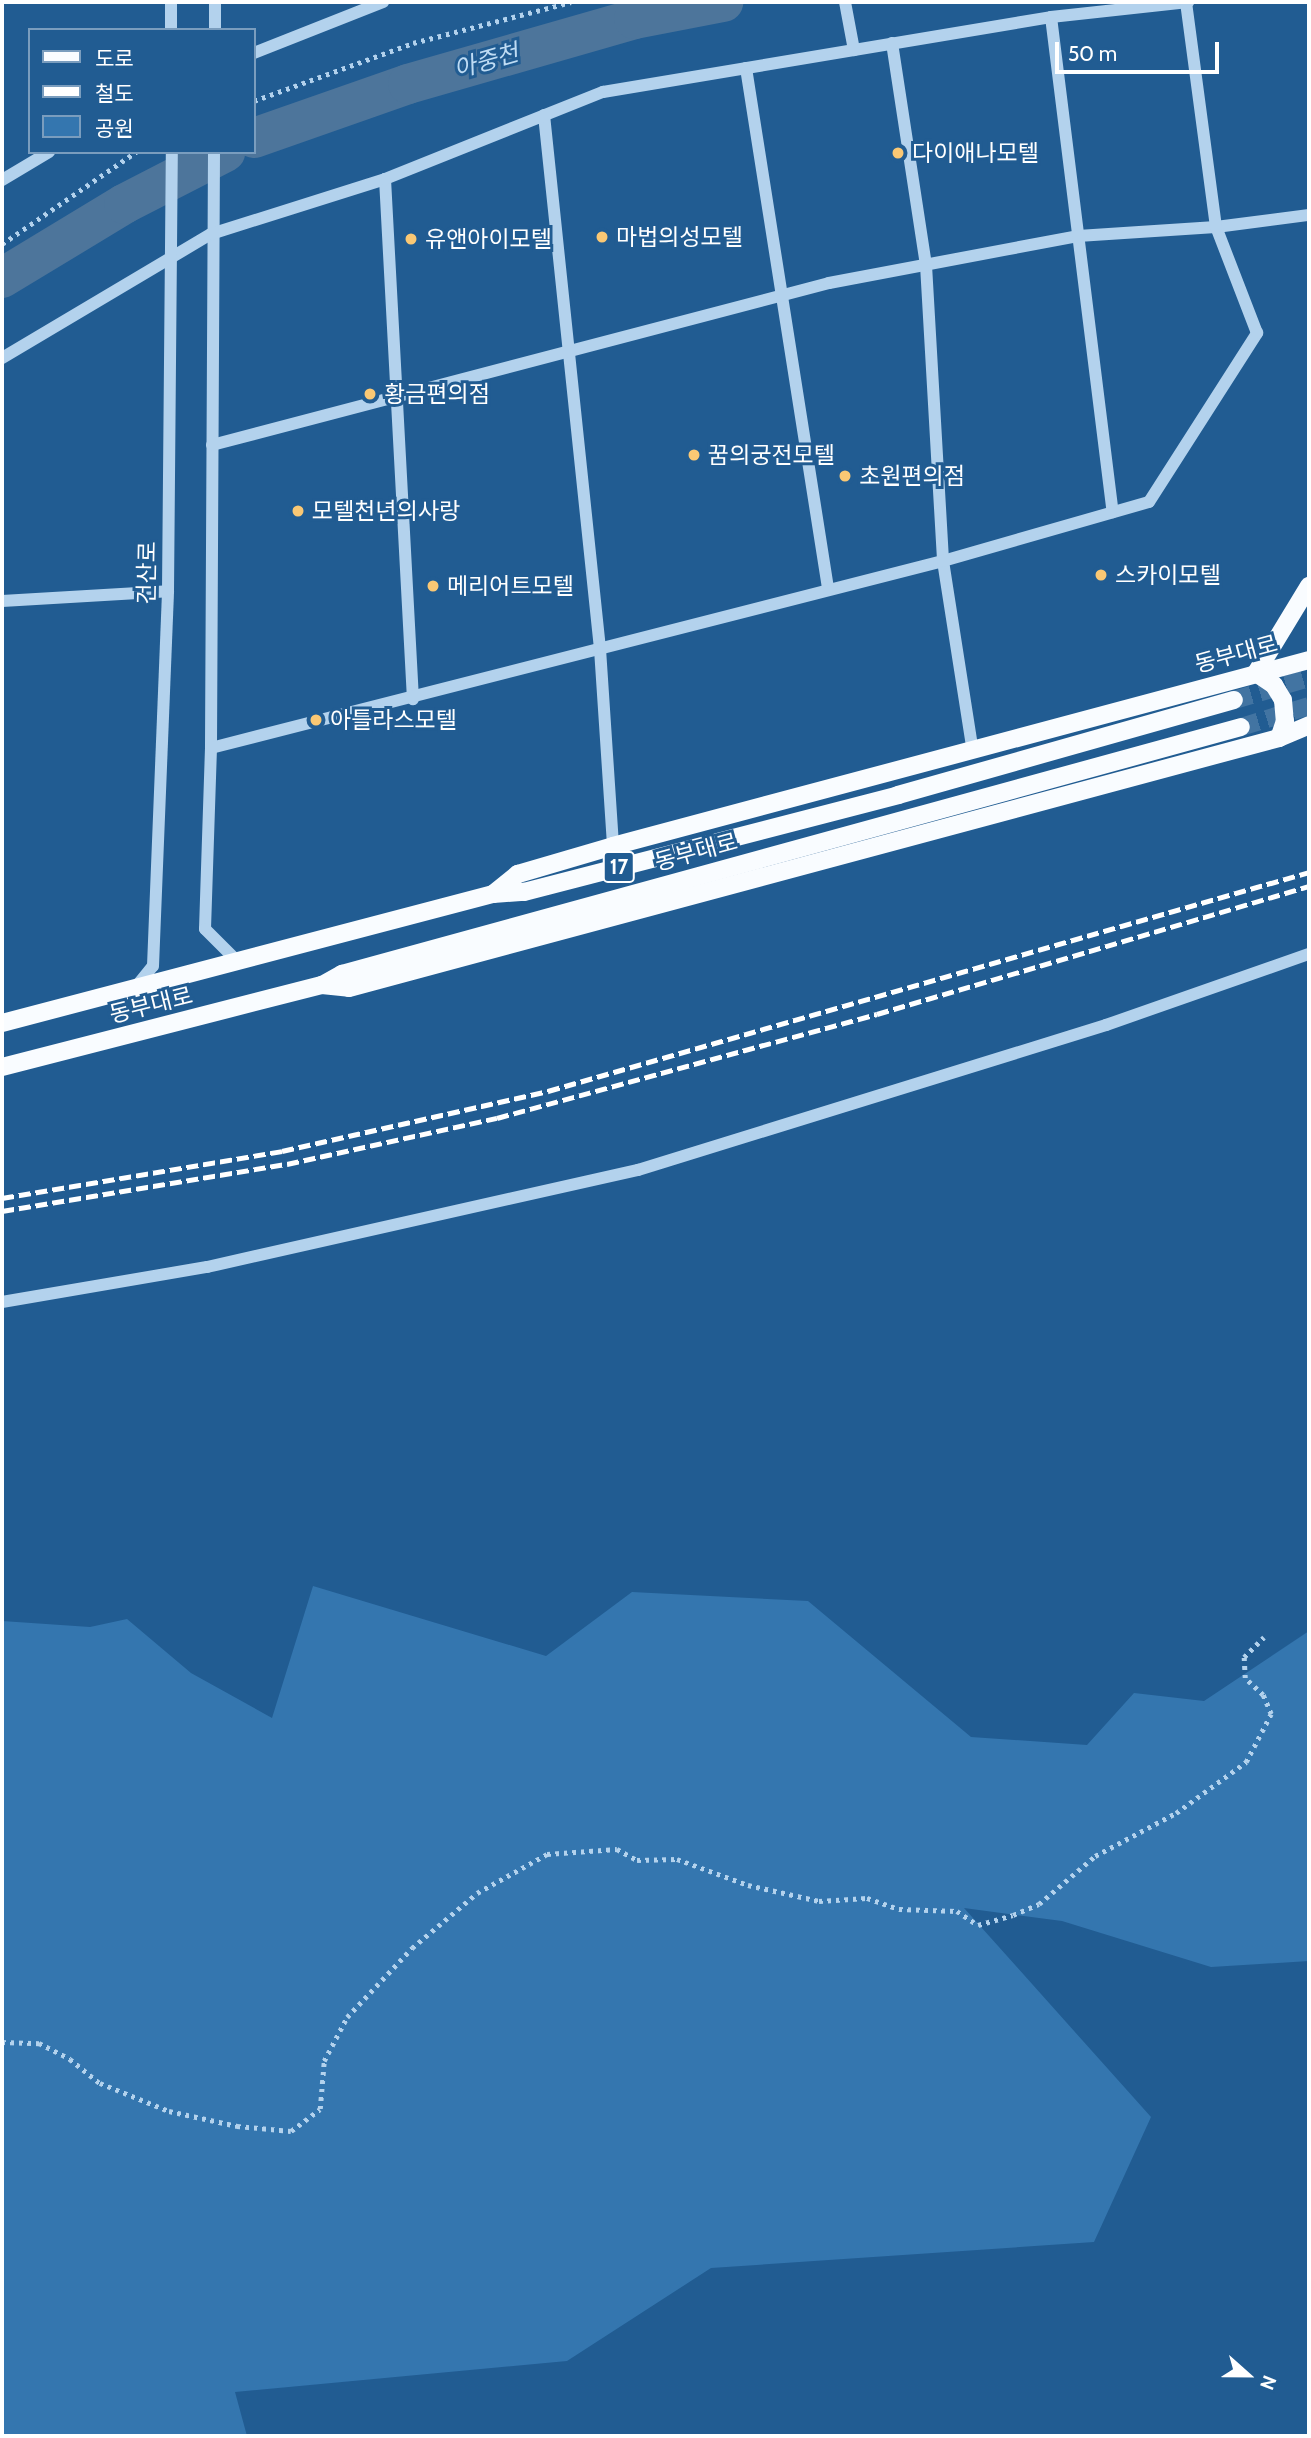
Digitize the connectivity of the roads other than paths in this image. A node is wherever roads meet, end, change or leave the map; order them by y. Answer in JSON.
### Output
{"nodes":[{"id":1,"x":172,"y":2,"type":"edge"},
{"id":2,"x":215,"y":2,"type":"edge"},
{"id":3,"x":383,"y":2,"type":"edge"},
{"id":4,"x":845,"y":2,"type":"edge"},
{"id":5,"x":1187,"y":2,"type":"edge"},
{"id":6,"x":1051,"y":17,"type":"junction"},
{"id":7,"x":171,"y":28,"type":"edge"},
{"id":8,"x":215,"y":28,"type":"edge"},
{"id":9,"x":892,"y":43,"type":"junction"},
{"id":10,"x":854,"y":49,"type":"junction"},
{"id":11,"x":256,"y":52,"type":"edge"},
{"id":12,"x":746,"y":68,"type":"junction"},
{"id":13,"x":544,"y":115,"type":"junction"},
{"id":14,"x":46,"y":154,"type":"edge"},
{"id":15,"x":172,"y":154,"type":"edge"},
{"id":16,"x":214,"y":154,"type":"edge"},
{"id":17,"x":385,"y":179,"type":"junction"},
{"id":18,"x":2,"y":180,"type":"edge"},
{"id":19,"x":1309,"y":215,"type":"edge"},
{"id":20,"x":1216,"y":227,"type":"junction"},
{"id":21,"x":211,"y":234,"type":"junction"},
{"id":22,"x":1078,"y":236,"type":"junction"},
{"id":23,"x":171,"y":258,"type":"junction"},
{"id":24,"x":926,"y":264,"type":"junction"},
{"id":25,"x":782,"y":295,"type":"junction"},
{"id":26,"x":569,"y":353,"type":"junction"},
{"id":27,"x":2,"y":358,"type":"edge"},
{"id":28,"x":395,"y":400,"type":"junction"},
{"id":29,"x":212,"y":445,"type":"junction"},
{"id":30,"x":1113,"y":512,"type":"junction"},
{"id":31,"x":943,"y":561,"type":"junction"},
{"id":32,"x":1309,"y":586,"type":"edge"},
{"id":33,"x":828,"y":588,"type":"junction"},
{"id":34,"x":168,"y":591,"type":"junction"},
{"id":35,"x":2,"y":601,"type":"edge"},
{"id":36,"x":600,"y":649,"type":"junction"},
{"id":37,"x":1309,"y":660,"type":"edge"},
{"id":38,"x":1256,"y":673,"type":"junction"},
{"id":39,"x":413,"y":699,"type":"junction"},
{"id":40,"x":1234,"y":700,"type":"tunnel mouth"},
{"id":41,"x":1309,"y":726,"type":"edge"},
{"id":42,"x":1241,"y":727,"type":"tunnel mouth"},
{"id":43,"x":1279,"y":738,"type":"junction"},
{"id":44,"x":211,"y":748,"type":"junction"},
{"id":45,"x":973,"y":752,"type":"junction"},
{"id":46,"x":613,"y":846,"type":"junction"},
{"id":47,"x":493,"y":894,"type":"junction"},
{"id":48,"x":1309,"y":954,"type":"edge"},
{"id":49,"x":237,"y":961,"type":"junction"},
{"id":50,"x":322,"y":985,"type":"junction"},
{"id":51,"x":135,"y":988,"type":"junction"},
{"id":52,"x":2,"y":1023,"type":"edge"},
{"id":53,"x":2,"y":1067,"type":"edge"},
{"id":54,"x":2,"y":1302,"type":"edge"}],
"edges":[{"from":1,"to":7,"type":"street"},
{"from":2,"to":8,"type":"street"},
{"from":3,"to":11,"type":"street"},
{"from":4,"to":10,"type":"street"},
{"from":5,"to":6,"type":"street"},
{"from":5,"to":20,"type":"street"},
{"from":6,"to":9,"type":"street"},
{"from":6,"to":22,"type":"street"},
{"from":9,"to":10,"type":"street"},
{"from":9,"to":24,"type":"street"},
{"from":10,"to":12,"type":"street"},
{"from":12,"to":13,"type":"street"},
{"from":12,"to":25,"type":"street"},
{"from":13,"to":17,"type":"street"},
{"from":13,"to":26,"type":"street"},
{"from":14,"to":18,"type":"street"},
{"from":15,"to":23,"type":"street","name":"건산로"},
{"from":16,"to":21,"type":"street"},
{"from":17,"to":21,"type":"street"},
{"from":17,"to":28,"type":"street"},
{"from":19,"to":20,"type":"street"},
{"from":20,"to":22,"type":"street"},
{"from":20,"to":30,"type":"street"},
{"from":21,"to":23,"type":"street"},
{"from":21,"to":29,"type":"street"},
{"from":22,"to":24,"type":"street"},
{"from":22,"to":30,"type":"street"},
{"from":23,"to":27,"type":"street"},
{"from":23,"to":34,"type":"street","name":"건산로"},
{"from":24,"to":25,"type":"street"},
{"from":24,"to":31,"type":"street"},
{"from":25,"to":26,"type":"street"},
{"from":25,"to":33,"type":"street"},
{"from":26,"to":28,"type":"street"},
{"from":26,"to":36,"type":"street"},
{"from":28,"to":29,"type":"street"},
{"from":28,"to":39,"type":"street"},
{"from":29,"to":44,"type":"street"},
{"from":30,"to":31,"type":"street"},
{"from":31,"to":33,"type":"street"},
{"from":31,"to":45,"type":"street"},
{"from":32,"to":38,"type":"main road"},
{"from":33,"to":36,"type":"street"},
{"from":34,"to":35,"type":"street"},
{"from":34,"to":51,"type":"street","name":"건산로"},
{"from":36,"to":39,"type":"street"},
{"from":36,"to":46,"type":"street"},
{"from":37,"to":38,"type":"main road","name":"동부대로"},
{"from":38,"to":43,"type":"main road"},
{"from":38,"to":45,"type":"main road","name":"동부대로"},
{"from":39,"to":44,"type":"street"},
{"from":40,"to":47,"type":"main road","name":"동부대로","number":"17"},
{"from":41,"to":43,"type":"main road"},
{"from":42,"to":50,"type":"main road","name":"동부대로","number":"17"},
{"from":43,"to":50,"type":"main road"},
{"from":44,"to":49,"type":"street"},
{"from":45,"to":46,"type":"main road","name":"동부대로"},
{"from":46,"to":47,"type":"main road","name":"동부대로"},
{"from":47,"to":49,"type":"main road","name":"동부대로","number":"17"},
{"from":48,"to":54,"type":"street"},
{"from":49,"to":51,"type":"main road","name":"동부대로","number":"17"},
{"from":50,"to":53,"type":"main road","name":"동부대로","number":"17"},
{"from":51,"to":52,"type":"main road","name":"동부대로","number":"17"}]}
